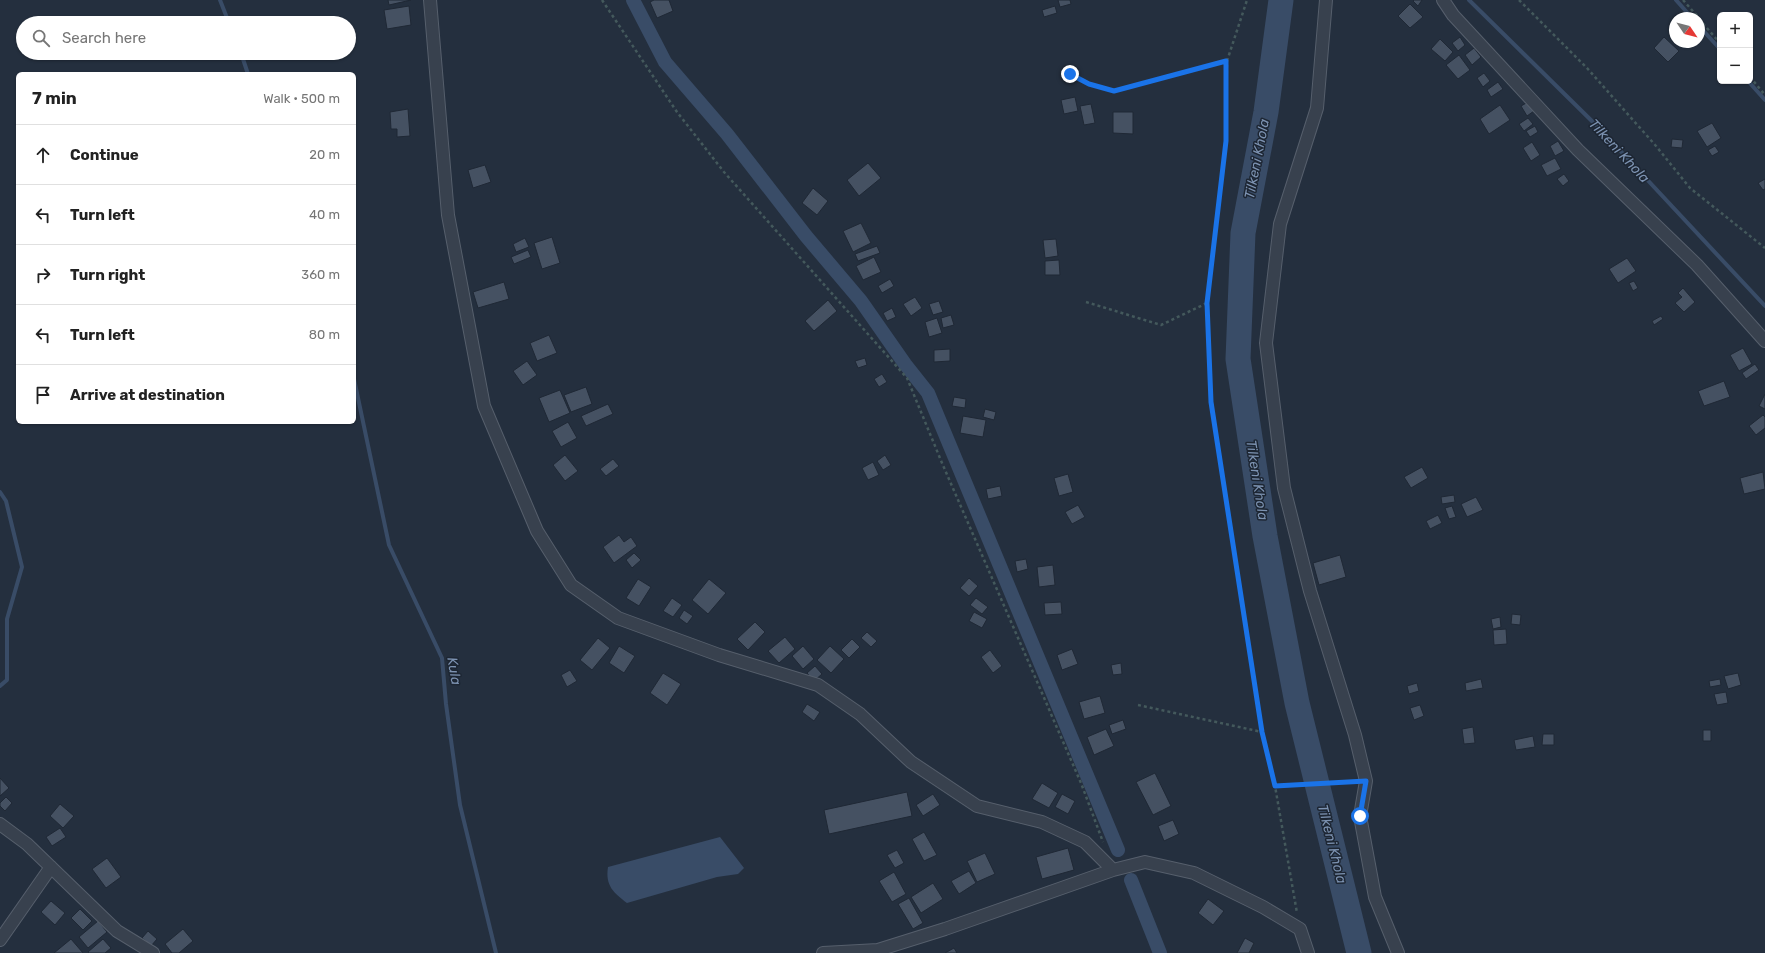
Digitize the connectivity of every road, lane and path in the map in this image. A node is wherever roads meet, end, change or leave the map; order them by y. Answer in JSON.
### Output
{"nodes":[{"id":1,"x":430,"y":0,"type":"edge"},
{"id":2,"x":602,"y":0,"type":"edge"},
{"id":3,"x":1247,"y":0,"type":"edge"},
{"id":4,"x":1326,"y":0,"type":"edge"},
{"id":5,"x":1443,"y":0,"type":"edge"},
{"id":6,"x":1519,"y":0,"type":"edge"},
{"id":7,"x":1683,"y":0,"type":"edge"},
{"id":8,"x":1694,"y":12,"type":"edge"},
{"id":9,"x":1705,"y":25,"type":"edge"},
{"id":10,"x":1717,"y":39,"type":"edge"},
{"id":11,"x":1226,"y":61,"type":"junction"},
{"id":12,"x":1070,"y":74,"type":"dead end"},
{"id":13,"x":1753,"y":81,"type":"edge"},
{"id":14,"x":1765,"y":95,"type":"edge"},
{"id":15,"x":1765,"y":248,"type":"edge"},
{"id":16,"x":1086,"y":302,"type":"dead end"},
{"id":17,"x":1207,"y":303,"type":"junction"},
{"id":18,"x":1765,"y":341,"type":"edge"},
{"id":19,"x":1138,"y":705,"type":"dead end"},
{"id":20,"x":1262,"y":732,"type":"junction"},
{"id":21,"x":1366,"y":781,"type":"junction"},
{"id":22,"x":1275,"y":786,"type":"junction"},
{"id":23,"x":0,"y":824,"type":"edge"},
{"id":24,"x":1105,"y":849,"type":"dead end"},
{"id":25,"x":51,"y":867,"type":"junction"},
{"id":26,"x":1113,"y":870,"type":"junction"},
{"id":27,"x":1300,"y":929,"type":"junction"},
{"id":28,"x":0,"y":940,"type":"edge"},
{"id":29,"x":153,"y":953,"type":"edge"},
{"id":30,"x":822,"y":953,"type":"edge"},
{"id":31,"x":1308,"y":953,"type":"edge"},
{"id":32,"x":1398,"y":953,"type":"edge"}],
"edges":[{"from":1,"to":26,"type":"street"},
{"from":2,"to":24,"type":"path"},
{"from":3,"to":11,"type":"path"},
{"from":4,"to":21,"type":"street"},
{"from":5,"to":18,"type":"street"},
{"from":6,"to":15,"type":"path"},
{"from":7,"to":8,"type":"path"},
{"from":9,"to":10,"type":"path"},
{"from":11,"to":12,"type":"path"},
{"from":11,"to":17,"type":"path"},
{"from":13,"to":14,"type":"path"},
{"from":16,"to":17,"type":"path"},
{"from":17,"to":20,"type":"path"},
{"from":19,"to":20,"type":"path"},
{"from":20,"to":22,"type":"path"},
{"from":21,"to":22,"type":"path"},
{"from":21,"to":32,"type":"street"},
{"from":22,"to":27,"type":"path"},
{"from":23,"to":25,"type":"street"},
{"from":25,"to":28,"type":"street"},
{"from":25,"to":29,"type":"street"},
{"from":26,"to":27,"type":"street"},
{"from":26,"to":30,"type":"street"},
{"from":27,"to":31,"type":"street"}]}
